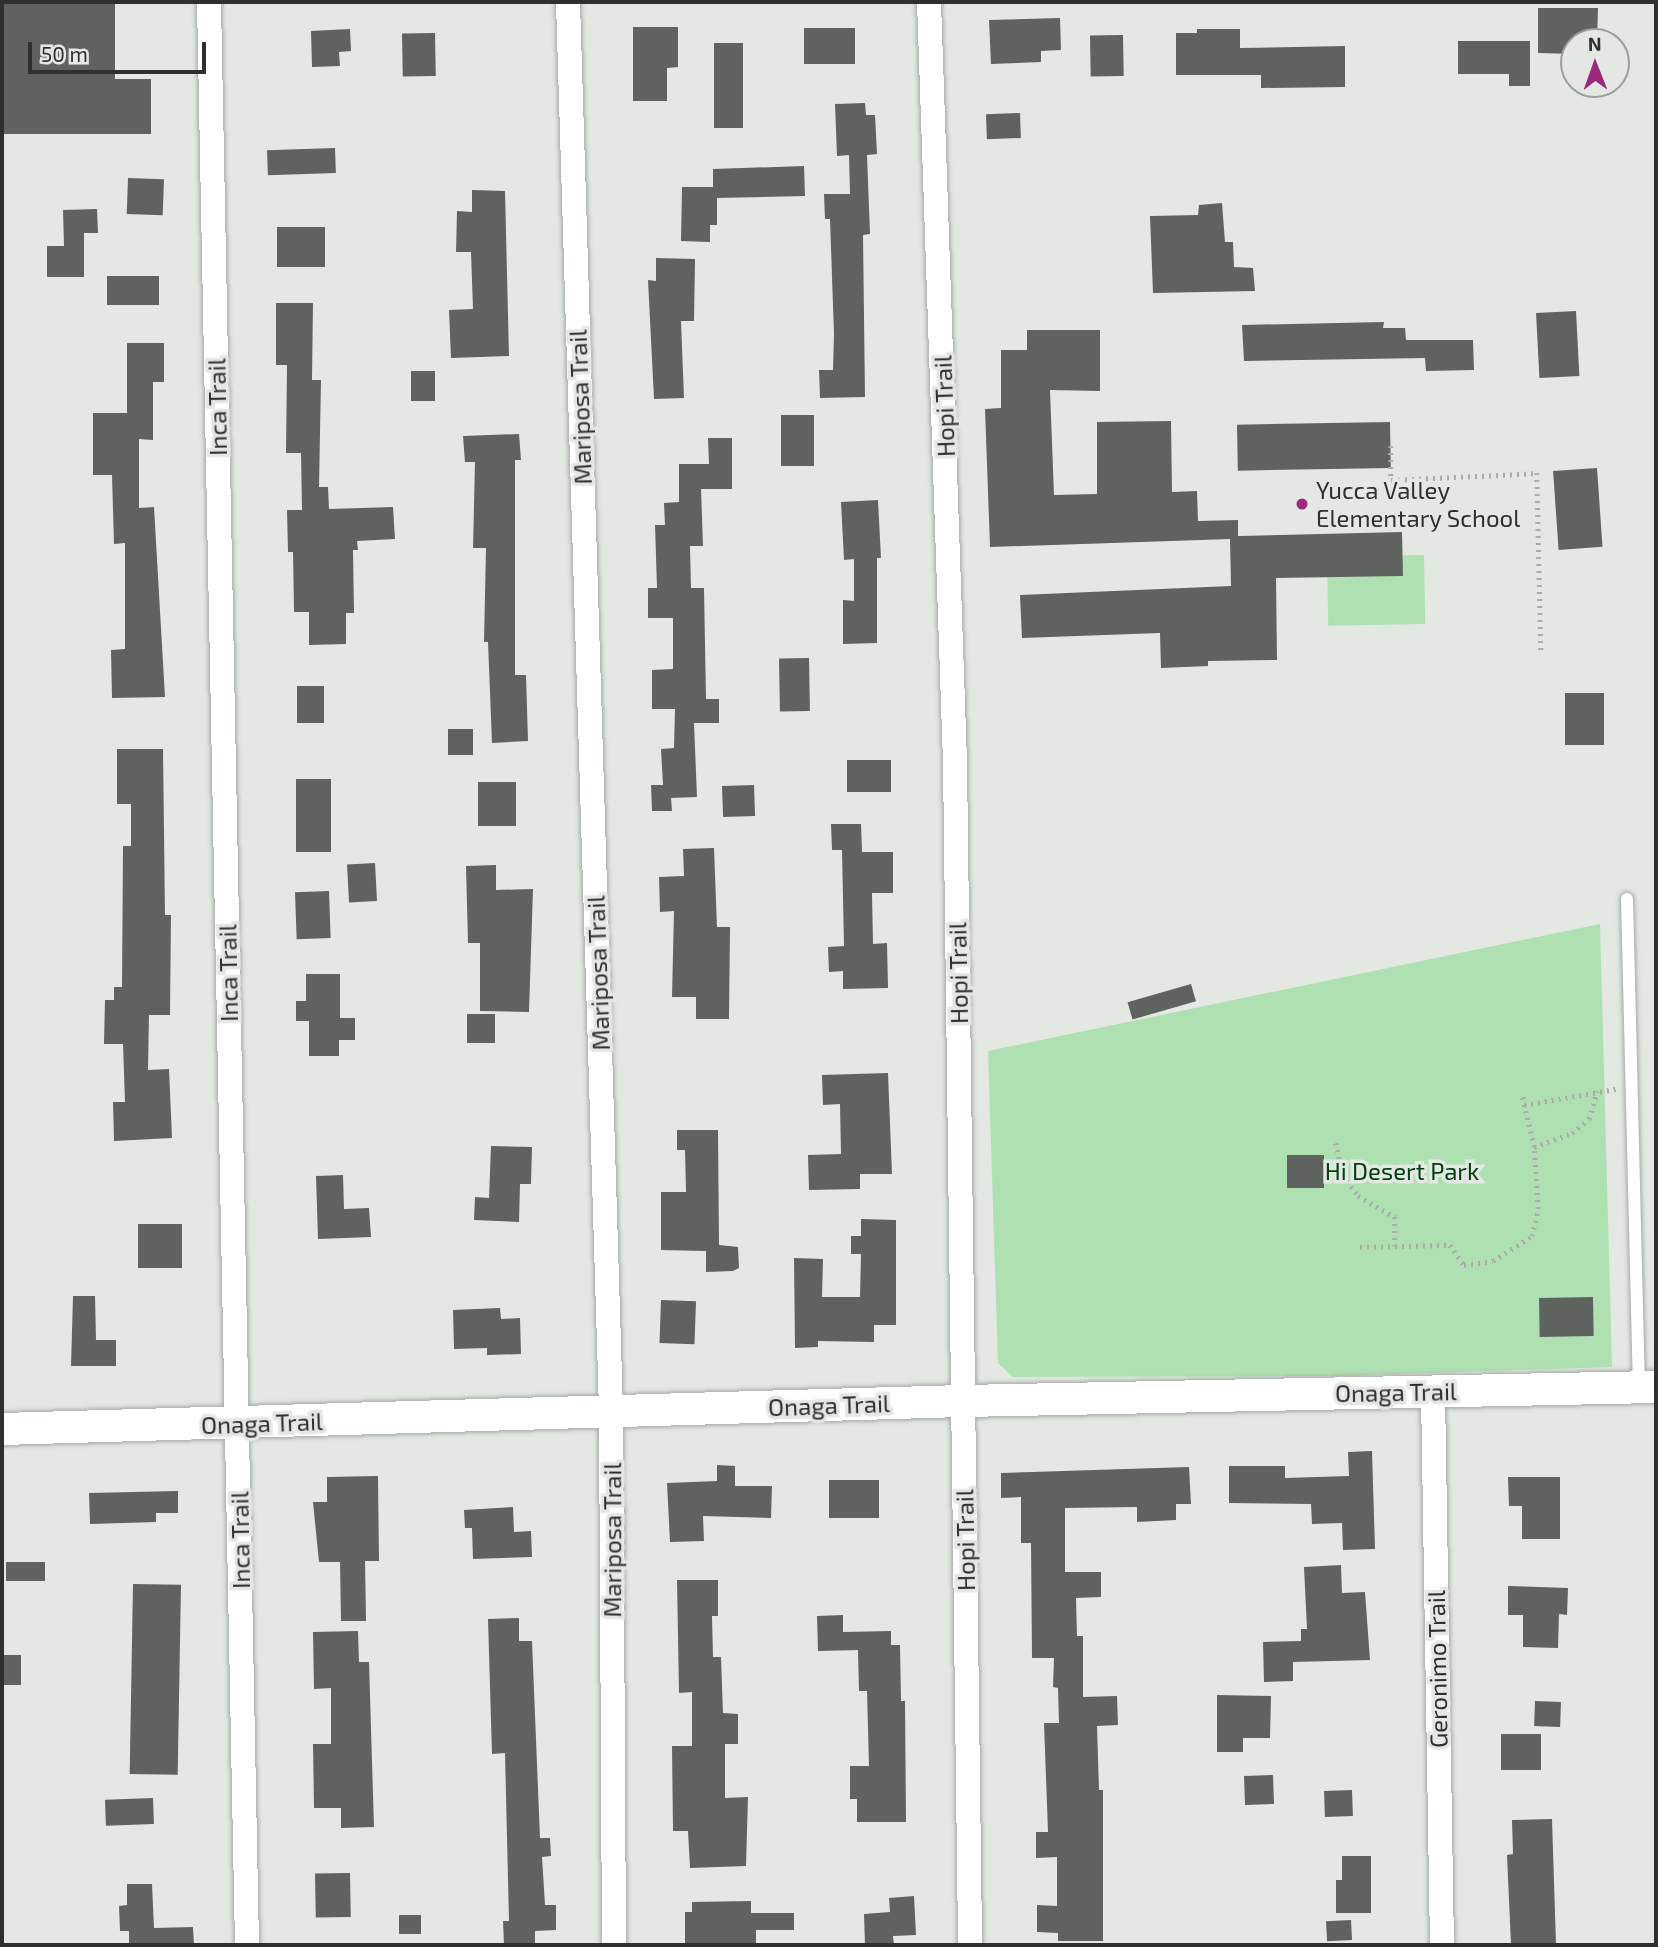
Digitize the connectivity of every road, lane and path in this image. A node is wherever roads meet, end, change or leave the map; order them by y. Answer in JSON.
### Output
{"nodes":[{"id":1,"x":209,"y":2,"type":"edge"},
{"id":2,"x":568,"y":2,"type":"edge"},
{"id":3,"x":929,"y":2,"type":"edge"},
{"id":4,"x":1391,"y":446,"type":"dead end"},
{"id":5,"x":1541,"y":651,"type":"dead end"},
{"id":6,"x":1627,"y":899,"type":"dead end"},
{"id":7,"x":1633,"y":1087,"type":"junction"},
{"id":8,"x":1597,"y":1091,"type":"junction"},
{"id":9,"x":1522,"y":1096,"type":"dead end"},
{"id":10,"x":1524,"y":1105,"type":"junction"},
{"id":11,"x":1336,"y":1143,"type":"dead end"},
{"id":12,"x":1534,"y":1147,"type":"junction"},
{"id":13,"x":1395,"y":1246,"type":"junction"},
{"id":14,"x":1360,"y":1247,"type":"dead end"},
{"id":15,"x":1648,"y":1388,"type":"edge"},
{"id":16,"x":1433,"y":1392,"type":"junction"},
{"id":17,"x":964,"y":1401,"type":"junction"},
{"id":18,"x":611,"y":1412,"type":"junction"},
{"id":19,"x":237,"y":1424,"type":"junction"},
{"id":20,"x":2,"y":1429,"type":"edge"},
{"id":21,"x":247,"y":1945,"type":"edge"},
{"id":22,"x":614,"y":1945,"type":"edge"},
{"id":23,"x":970,"y":1945,"type":"edge"},
{"id":24,"x":1442,"y":1945,"type":"edge"}],
"edges":[{"from":1,"to":19,"type":"street","name":"Inca Trail"},
{"from":2,"to":18,"type":"street","name":"Mariposa Trail"},
{"from":3,"to":17,"type":"street","name":"Hopi Trail"},
{"from":4,"to":5,"type":"path"},
{"from":6,"to":7,"type":"lane"},
{"from":7,"to":8,"type":"path"},
{"from":7,"to":15,"type":"lane"},
{"from":8,"to":10,"type":"path"},
{"from":8,"to":12,"type":"path"},
{"from":9,"to":10,"type":"path"},
{"from":10,"to":12,"type":"path"},
{"from":11,"to":13,"type":"path"},
{"from":12,"to":13,"type":"path"},
{"from":13,"to":14,"type":"path"},
{"from":15,"to":16,"type":"street","name":"Onaga Trail"},
{"from":16,"to":17,"type":"street","name":"Onaga Trail"},
{"from":16,"to":24,"type":"street","name":"Geronimo Trail"},
{"from":17,"to":18,"type":"street","name":"Onaga Trail"},
{"from":17,"to":23,"type":"street","name":"Hopi Trail"},
{"from":18,"to":19,"type":"street","name":"Onaga Trail"},
{"from":18,"to":22,"type":"street","name":"Mariposa Trail"},
{"from":19,"to":20,"type":"street","name":"Onaga Trail"},
{"from":19,"to":21,"type":"street","name":"Inca Trail"}]}
